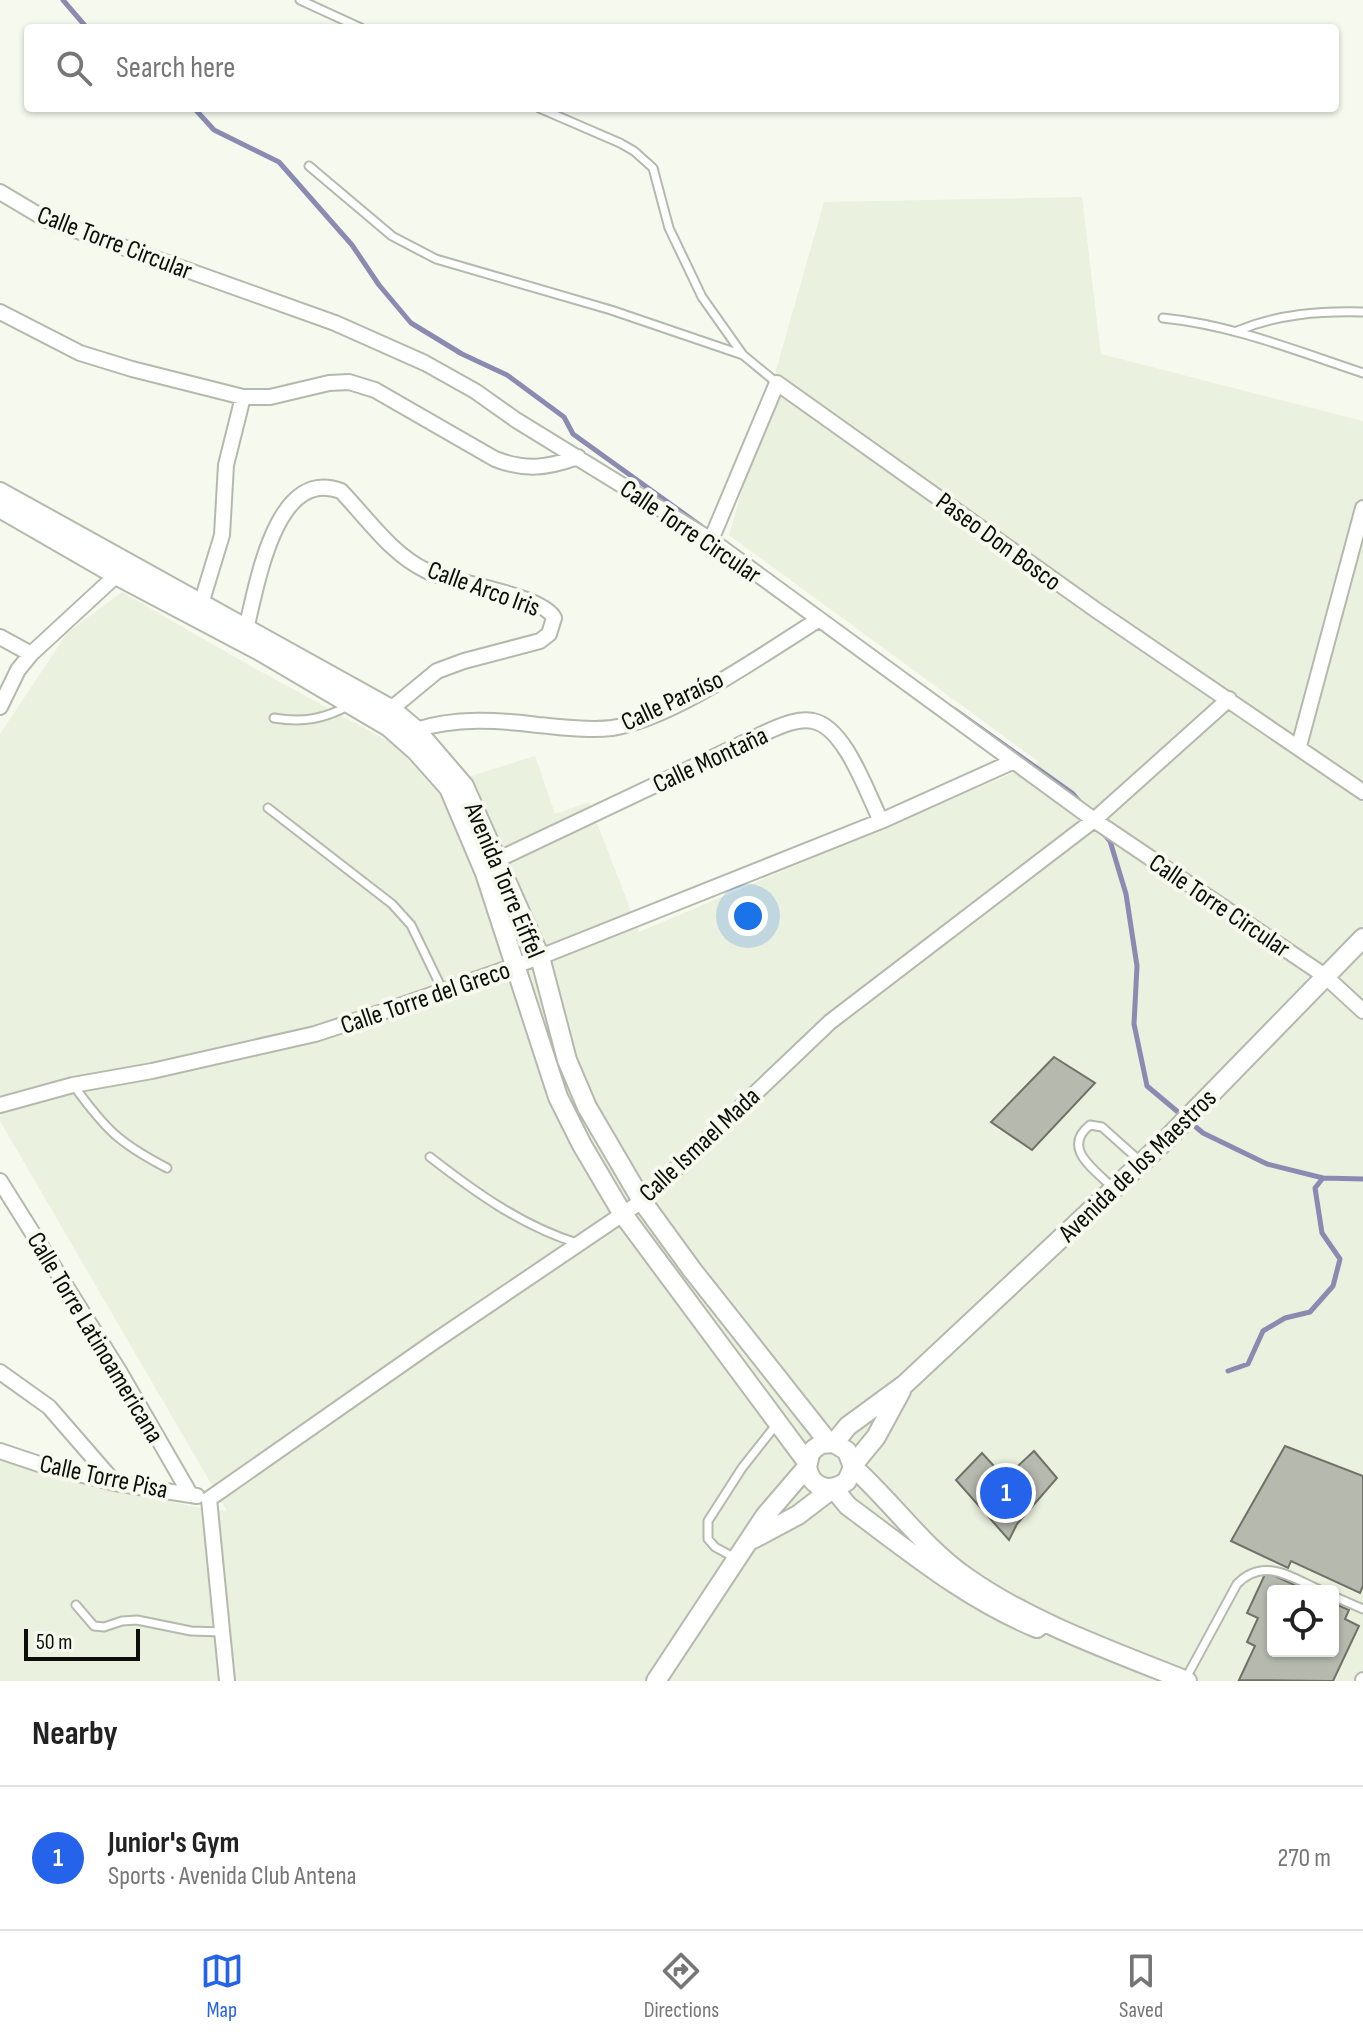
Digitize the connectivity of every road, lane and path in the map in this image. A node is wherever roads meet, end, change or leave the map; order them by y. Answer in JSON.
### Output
{"nodes":[{"id":1,"x":300,"y":0,"type":"edge"},
{"id":2,"x":352,"y":24,"type":"edge"},
{"id":3,"x":548,"y":112,"type":"edge"},
{"id":4,"x":309,"y":166,"type":"dead end"},
{"id":5,"x":0,"y":192,"type":"edge"},
{"id":6,"x":0,"y":312,"type":"edge"},
{"id":7,"x":1363,"y":312,"type":"edge"},
{"id":8,"x":1163,"y":318,"type":"dead end"},
{"id":9,"x":1237,"y":331,"type":"junction"},
{"id":10,"x":743,"y":355,"type":"junction"},
{"id":11,"x":1363,"y":373,"type":"edge"},
{"id":12,"x":777,"y":383,"type":"junction"},
{"id":13,"x":243,"y":397,"type":"junction"},
{"id":14,"x":578,"y":457,"type":"junction"},
{"id":15,"x":0,"y":492,"type":"edge"},
{"id":16,"x":0,"y":508,"type":"edge"},
{"id":17,"x":1363,"y":508,"type":"edge"},
{"id":18,"x":711,"y":540,"type":"junction"},
{"id":19,"x":122,"y":570,"type":"junction"},
{"id":20,"x":201,"y":604,"type":"junction"},
{"id":21,"x":818,"y":620,"type":"junction"},
{"id":22,"x":246,"y":629,"type":"junction"},
{"id":23,"x":0,"y":637,"type":"edge"},
{"id":24,"x":31,"y":654,"type":"junction"},
{"id":25,"x":1229,"y":699,"type":"junction"},
{"id":26,"x":352,"y":704,"type":"junction"},
{"id":27,"x":0,"y":707,"type":"edge"},
{"id":28,"x":391,"y":709,"type":"junction"},
{"id":29,"x":274,"y":718,"type":"dead end"},
{"id":30,"x":416,"y":730,"type":"junction"},
{"id":31,"x":1299,"y":746,"type":"junction"},
{"id":32,"x":1012,"y":762,"type":"junction"},
{"id":33,"x":1363,"y":792,"type":"edge"},
{"id":34,"x":268,"y":808,"type":"dead end"},
{"id":35,"x":1094,"y":820,"type":"junction"},
{"id":36,"x":881,"y":821,"type":"junction"},
{"id":37,"x":497,"y":860,"type":"junction"},
{"id":38,"x":1363,"y":938,"type":"edge"},
{"id":39,"x":540,"y":957,"type":"junction"},
{"id":40,"x":516,"y":966,"type":"junction"},
{"id":41,"x":1325,"y":976,"type":"junction"},
{"id":42,"x":443,"y":991,"type":"junction"},
{"id":43,"x":1363,"y":1011,"type":"edge"},
{"id":44,"x":73,"y":1085,"type":"junction"},
{"id":45,"x":0,"y":1105,"type":"edge"},
{"id":46,"x":430,"y":1157,"type":"dead end"},
{"id":47,"x":1142,"y":1163,"type":"junction"},
{"id":48,"x":167,"y":1168,"type":"dead end"},
{"id":49,"x":0,"y":1181,"type":"edge"},
{"id":50,"x":1114,"y":1189,"type":"junction"},
{"id":51,"x":642,"y":1201,"type":"junction"},
{"id":52,"x":622,"y":1213,"type":"junction"},
{"id":53,"x":579,"y":1243,"type":"junction"},
{"id":54,"x":0,"y":1372,"type":"edge"},
{"id":55,"x":904,"y":1385,"type":"junction"},
{"id":56,"x":778,"y":1423,"type":"junction"},
{"id":57,"x":832,"y":1443,"type":"junction"},
{"id":58,"x":0,"y":1451,"type":"edge"},
{"id":59,"x":807,"y":1464,"type":"junction"},
{"id":60,"x":853,"y":1466,"type":"junction"},
{"id":61,"x":115,"y":1483,"type":"junction"},
{"id":62,"x":832,"y":1488,"type":"junction"},
{"id":63,"x":190,"y":1494,"type":"junction"},
{"id":64,"x":209,"y":1499,"type":"junction"},
{"id":65,"x":753,"y":1539,"type":"junction"},
{"id":66,"x":739,"y":1560,"type":"junction"},
{"id":67,"x":1307,"y":1585,"type":"edge"},
{"id":68,"x":1339,"y":1599,"type":"edge"},
{"id":69,"x":76,"y":1605,"type":"dead end"},
{"id":70,"x":1363,"y":1609,"type":"edge"},
{"id":71,"x":222,"y":1632,"type":"junction"},
{"id":72,"x":227,"y":1681,"type":"edge"},
{"id":73,"x":656,"y":1681,"type":"edge"},
{"id":74,"x":1168,"y":1681,"type":"edge"},
{"id":75,"x":1186,"y":1681,"type":"edge"}],
"edges":[{"from":1,"to":2,"type":"lane"},
{"from":3,"to":10,"type":"lane"},
{"from":4,"to":10,"type":"lane"},
{"from":5,"to":14,"type":"street","name":"Calle Torre Circular"},
{"from":6,"to":13,"type":"street"},
{"from":7,"to":9,"type":"lane"},
{"from":8,"to":9,"type":"lane"},
{"from":9,"to":11,"type":"lane"},
{"from":10,"to":12,"type":"lane"},
{"from":12,"to":18,"type":"street"},
{"from":12,"to":25,"type":"street","name":"Paseo Don Bosco"},
{"from":13,"to":14,"type":"street"},
{"from":13,"to":20,"type":"street"},
{"from":14,"to":18,"type":"street","name":"Calle Torre Circular"},
{"from":15,"to":19,"type":"street","name":"Avenida Torre Eiffel"},
{"from":16,"to":19,"type":"street","name":"Avenida Torre Eiffel"},
{"from":17,"to":31,"type":"street"},
{"from":18,"to":21,"type":"street","name":"Calle Torre Circular"},
{"from":19,"to":20,"type":"street","name":"Avenida Torre Eiffel"},
{"from":19,"to":24,"type":"street"},
{"from":19,"to":26,"type":"street","name":"Avenida Torre Eiffel"},
{"from":20,"to":22,"type":"street","name":"Avenida Torre Eiffel"},
{"from":21,"to":30,"type":"street","name":"Calle Paraíso"},
{"from":21,"to":32,"type":"street","name":"Calle Torre Circular"},
{"from":22,"to":28,"type":"street","name":"Avenida Torre Eiffel"},
{"from":22,"to":28,"type":"street","name":"Calle Arco Iris"},
{"from":23,"to":24,"type":"street"},
{"from":24,"to":27,"type":"street"},
{"from":25,"to":31,"type":"street","name":"Paseo Don Bosco"},
{"from":25,"to":35,"type":"street","name":"Calle Ismael Mada"},
{"from":26,"to":29,"type":"lane"},
{"from":26,"to":40,"type":"street","name":"Avenida Torre Eiffel"},
{"from":28,"to":30,"type":"street","name":"Avenida Torre Eiffel"},
{"from":30,"to":37,"type":"street","name":"Avenida Torre Eiffel"},
{"from":31,"to":33,"type":"street","name":"Paseo Don Bosco"},
{"from":32,"to":35,"type":"street","name":"Calle Torre Circular"},
{"from":32,"to":36,"type":"street","name":"Calle Torre del Greco"},
{"from":34,"to":42,"type":"lane"},
{"from":35,"to":41,"type":"street","name":"Calle Torre Circular"},
{"from":35,"to":51,"type":"street","name":"Calle Ismael Mada"},
{"from":36,"to":37,"type":"street","name":"Calle Montaña"},
{"from":36,"to":39,"type":"street","name":"Calle Torre del Greco"},
{"from":37,"to":39,"type":"street","name":"Avenida Torre Eiffel"},
{"from":38,"to":41,"type":"street","name":"Avenida de los Maestros"},
{"from":39,"to":40,"type":"street","name":"Calle Torre del Greco"},
{"from":39,"to":51,"type":"street","name":"Avenida Torre Eiffel"},
{"from":40,"to":42,"type":"street","name":"Calle Torre del Greco"},
{"from":40,"to":52,"type":"street","name":"Avenida Torre Eiffel"},
{"from":41,"to":43,"type":"street","name":"Calle Torre Circular"},
{"from":41,"to":47,"type":"street","name":"Avenida de los Maestros"},
{"from":42,"to":44,"type":"street","name":"Calle Torre del Greco"},
{"from":44,"to":45,"type":"street","name":"Calle Torre del Greco"},
{"from":44,"to":48,"type":"lane"},
{"from":46,"to":53,"type":"lane"},
{"from":47,"to":50,"type":"street","name":"Avenida de los Maestros"},
{"from":47,"to":50,"type":"lane"},
{"from":49,"to":63,"type":"street","name":"Calle Torre Latinoamericana"},
{"from":50,"to":55,"type":"street","name":"Avenida de los Maestros"},
{"from":51,"to":52,"type":"street","name":"Calle Ismael Mada"},
{"from":51,"to":57,"type":"street","name":"Avenida Torre Eiffel"},
{"from":52,"to":53,"type":"street","name":"Calle Ismael Mada"},
{"from":52,"to":56,"type":"street","name":"Avenida Torre Eiffel"},
{"from":53,"to":64,"type":"street","name":"Calle Ismael Mada"},
{"from":54,"to":61,"type":"street"},
{"from":55,"to":57,"type":"street","name":"Avenida de los Maestros"},
{"from":55,"to":60,"type":"street","name":"Avenida de los Maestros"},
{"from":56,"to":59,"type":"street","name":"Avenida Torre Eiffel"},
{"from":56,"to":66,"type":"lane"},
{"from":57,"to":59,"type":"street"},
{"from":57,"to":60,"type":"street"},
{"from":58,"to":61,"type":"street","name":"Calle Torre Pisa"},
{"from":59,"to":62,"type":"street"},
{"from":59,"to":65,"type":"street"},
{"from":60,"to":62,"type":"street"},
{"from":60,"to":75,"type":"street"},
{"from":61,"to":63,"type":"street","name":"Calle Torre Pisa"},
{"from":62,"to":65,"type":"street"},
{"from":62,"to":74,"type":"street"},
{"from":63,"to":64,"type":"street","name":"Calle Torre Pisa"},
{"from":64,"to":71,"type":"street"},
{"from":65,"to":66,"type":"street"},
{"from":66,"to":73,"type":"street"},
{"from":67,"to":75,"type":"lane"},
{"from":68,"to":70,"type":"lane"},
{"from":69,"to":71,"type":"lane"},
{"from":71,"to":72,"type":"street"}]}
